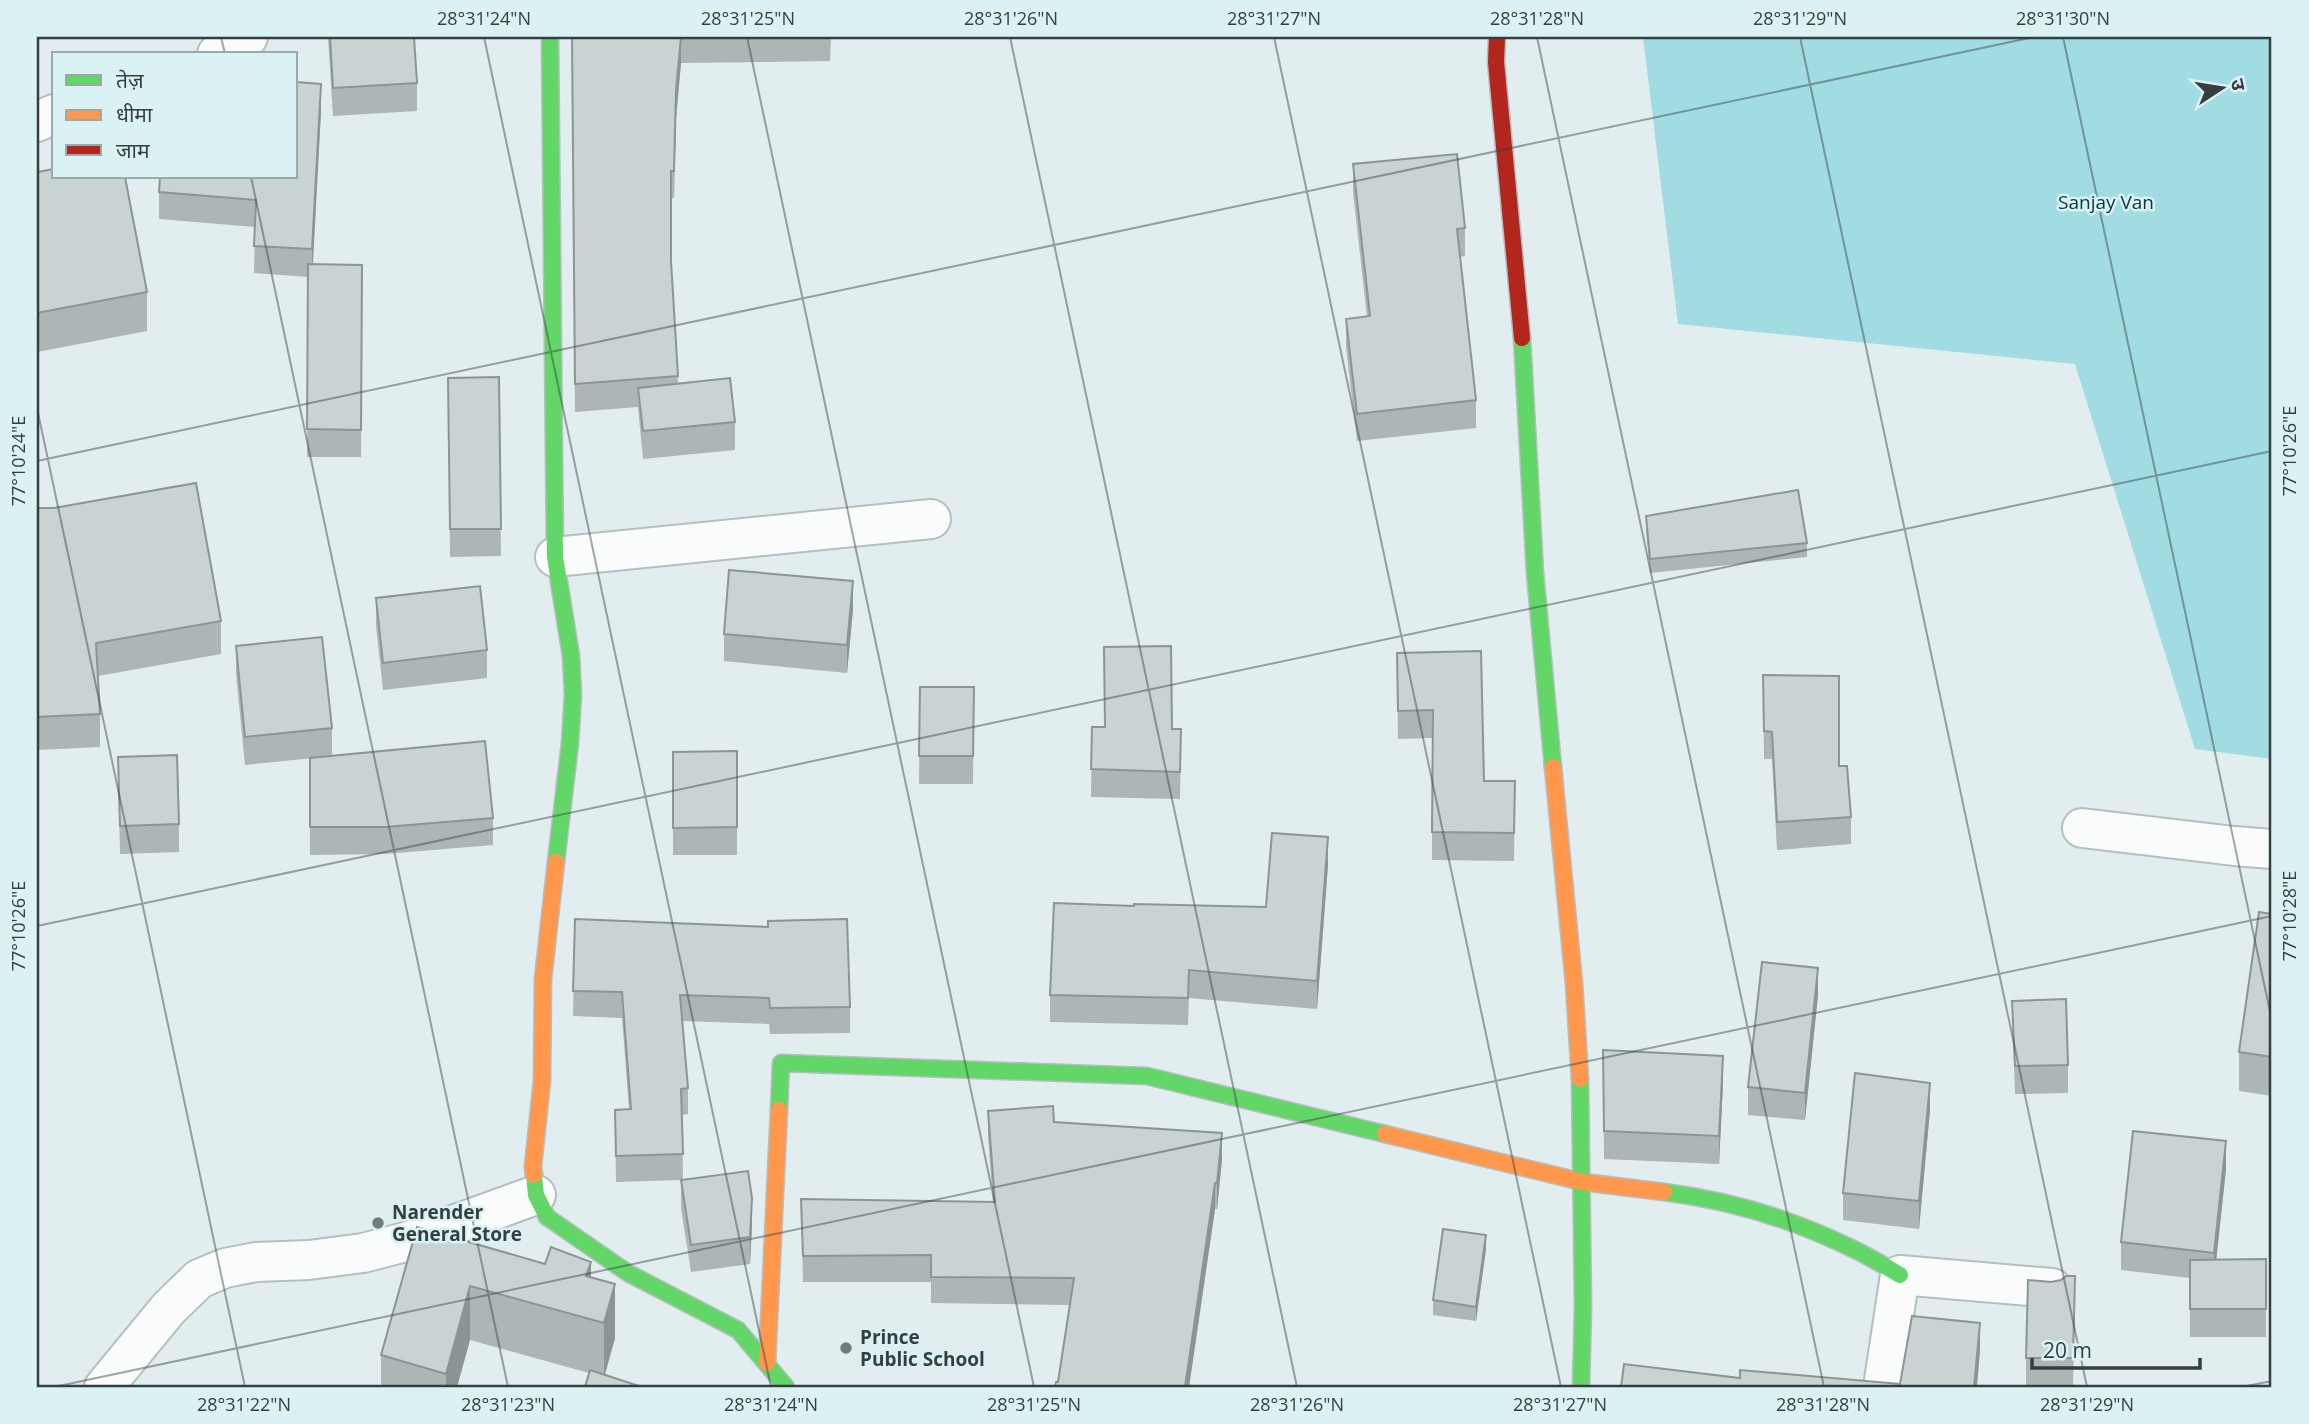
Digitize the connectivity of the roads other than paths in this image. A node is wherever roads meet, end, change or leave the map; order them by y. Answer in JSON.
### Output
{"nodes":[{"id":1,"x":248,"y":37,"type":"edge"},
{"id":2,"x":550,"y":37,"type":"edge"},
{"id":3,"x":1497,"y":37,"type":"edge"},
{"id":4,"x":221,"y":52,"type":"edge"},
{"id":5,"x":931,"y":519,"type":"dead end"},
{"id":6,"x":555,"y":556,"type":"junction"},
{"id":7,"x":2082,"y":828,"type":"dead end"},
{"id":8,"x":2272,"y":849,"type":"edge"},
{"id":9,"x":1583,"y":1182,"type":"junction"},
{"id":10,"x":536,"y":1195,"type":"junction"},
{"id":11,"x":1900,"y":1275,"type":"junction"},
{"id":12,"x":2052,"y":1288,"type":"edge"},
{"id":13,"x":767,"y":1363,"type":"junction"},
{"id":14,"x":104,"y":1387,"type":"edge"},
{"id":15,"x":786,"y":1387,"type":"edge"},
{"id":16,"x":1581,"y":1387,"type":"edge"},
{"id":17,"x":1883,"y":1387,"type":"edge"}],
"edges":[{"from":1,"to":4,"type":"street"},
{"from":2,"to":6,"type":"street"},
{"from":3,"to":9,"type":"street"},
{"from":5,"to":6,"type":"street"},
{"from":6,"to":10,"type":"street"},
{"from":7,"to":8,"type":"street"},
{"from":9,"to":11,"type":"street"},
{"from":9,"to":13,"type":"street"},
{"from":9,"to":16,"type":"street"},
{"from":10,"to":13,"type":"street"},
{"from":10,"to":14,"type":"street"},
{"from":11,"to":12,"type":"street"},
{"from":11,"to":17,"type":"street"},
{"from":13,"to":15,"type":"street"}]}
